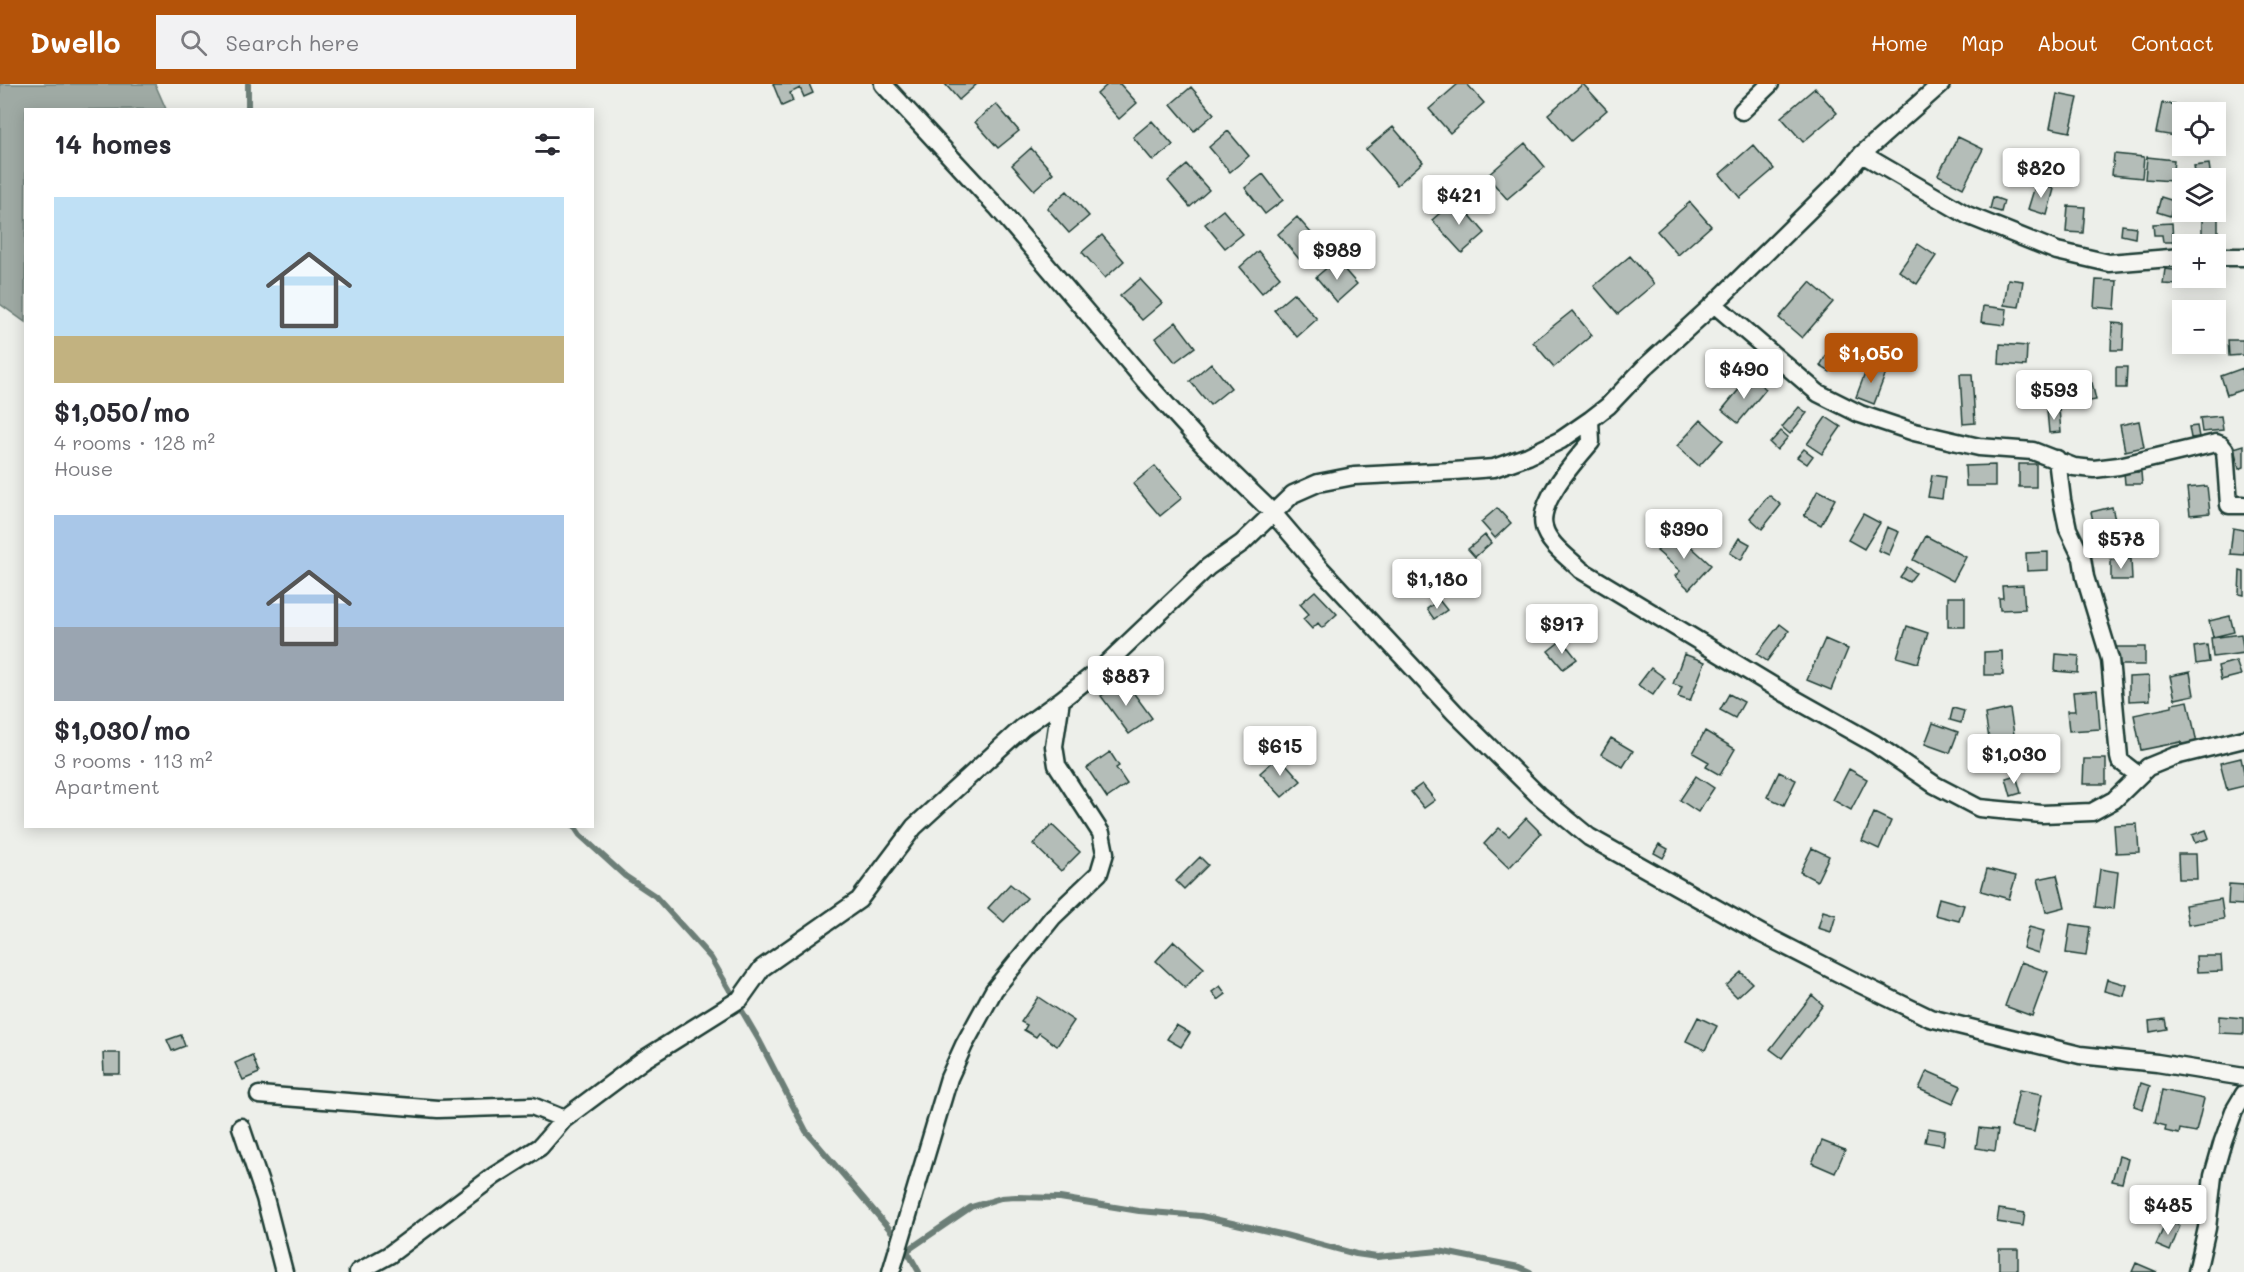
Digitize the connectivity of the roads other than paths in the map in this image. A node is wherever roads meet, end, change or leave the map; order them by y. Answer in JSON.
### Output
{"nodes":[{"id":1,"x":883,"y":84,"type":"edge"},
{"id":2,"x":1770,"y":84,"type":"edge"},
{"id":3,"x":1941,"y":84,"type":"edge"},
{"id":4,"x":1742,"y":111,"type":"dead end"},
{"id":5,"x":1862,"y":154,"type":"junction"},
{"id":6,"x":2244,"y":256,"type":"edge"},
{"id":7,"x":2226,"y":257,"type":"edge"},
{"id":8,"x":2172,"y":258,"type":"edge"},
{"id":9,"x":1714,"y":304,"type":"junction"},
{"id":10,"x":1590,"y":420,"type":"junction"},
{"id":11,"x":2056,"y":459,"type":"junction"},
{"id":12,"x":2244,"y":505,"type":"edge"},
{"id":13,"x":1273,"y":513,"type":"junction"},
{"id":14,"x":1061,"y":699,"type":"junction"},
{"id":15,"x":2244,"y":739,"type":"edge"},
{"id":16,"x":2138,"y":775,"type":"junction"},
{"id":17,"x":2244,"y":1077,"type":"edge"},
{"id":18,"x":2244,"y":1094,"type":"edge"},
{"id":19,"x":260,"y":1095,"type":"dead end"},
{"id":20,"x":564,"y":1119,"type":"junction"},
{"id":21,"x":241,"y":1127,"type":"dead end"},
{"id":22,"x":284,"y":1272,"type":"edge"},
{"id":23,"x":358,"y":1272,"type":"edge"},
{"id":24,"x":891,"y":1272,"type":"edge"},
{"id":25,"x":2197,"y":1272,"type":"edge"}],
"edges":[{"from":1,"to":13,"type":"street"},
{"from":2,"to":4,"type":"street"},
{"from":3,"to":5,"type":"street"},
{"from":5,"to":8,"type":"street"},
{"from":5,"to":9,"type":"street"},
{"from":6,"to":7,"type":"street"},
{"from":9,"to":10,"type":"street"},
{"from":9,"to":11,"type":"street"},
{"from":10,"to":13,"type":"street"},
{"from":10,"to":16,"type":"street"},
{"from":11,"to":12,"type":"street"},
{"from":11,"to":16,"type":"street"},
{"from":13,"to":14,"type":"street"},
{"from":13,"to":17,"type":"street"},
{"from":14,"to":20,"type":"street"},
{"from":14,"to":24,"type":"street"},
{"from":15,"to":16,"type":"street"},
{"from":18,"to":25,"type":"street"},
{"from":19,"to":20,"type":"street"},
{"from":20,"to":23,"type":"street"},
{"from":21,"to":22,"type":"street"}]}
